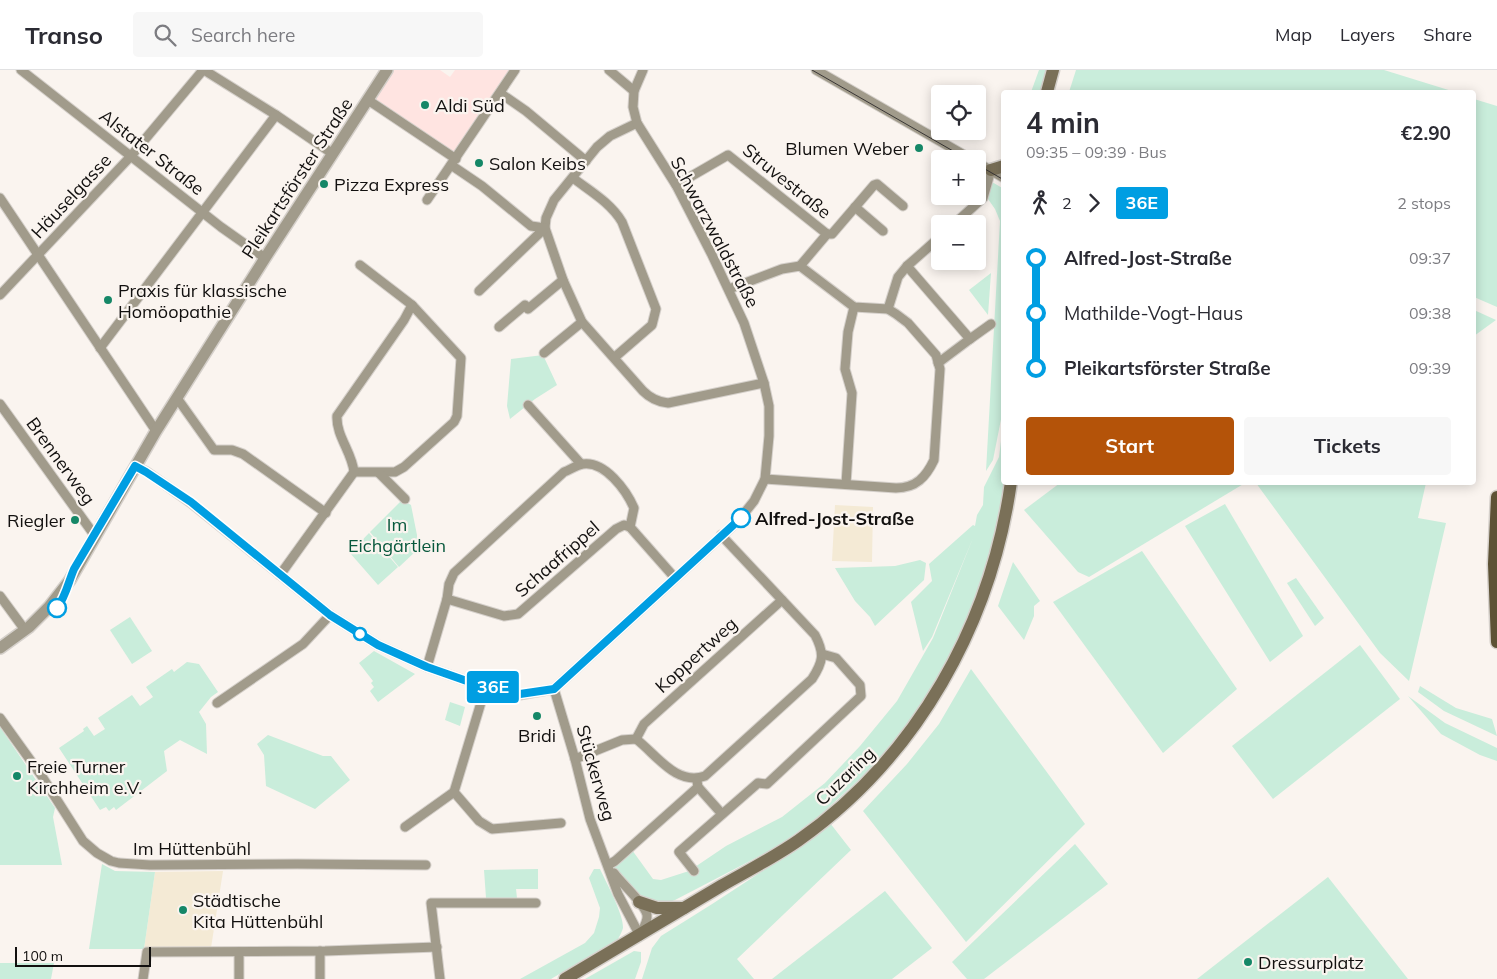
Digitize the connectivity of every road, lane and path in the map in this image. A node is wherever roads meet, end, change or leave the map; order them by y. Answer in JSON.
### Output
{"nodes":[{"id":1,"x":21,"y":70,"type":"edge"},
{"id":2,"x":203,"y":70,"type":"edge"},
{"id":3,"x":387,"y":70,"type":"edge"},
{"id":4,"x":515,"y":70,"type":"edge"},
{"id":5,"x":609,"y":70,"type":"edge"},
{"id":6,"x":643,"y":70,"type":"edge"},
{"id":7,"x":816,"y":70,"type":"edge"},
{"id":8,"x":1053,"y":70,"type":"edge"},
{"id":9,"x":1048,"y":90,"type":"edge"},
{"id":10,"x":634,"y":91,"type":"junction"},
{"id":11,"x":500,"y":93,"type":"junction"},
{"id":12,"x":368,"y":100,"type":"junction"},
{"id":13,"x":276,"y":115,"type":"junction"},
{"id":14,"x":637,"y":124,"type":"junction"},
{"id":15,"x":955,"y":150,"type":"edge"},
{"id":16,"x":333,"y":154,"type":"junction"},
{"id":17,"x":131,"y":156,"type":"junction"},
{"id":18,"x":586,"y":161,"type":"junction"},
{"id":19,"x":454,"y":162,"type":"junction"},
{"id":20,"x":986,"y":167,"type":"edge"},
{"id":21,"x":1001,"y":167,"type":"edge"},
{"id":22,"x":991,"y":170,"type":"junction"},
{"id":23,"x":1001,"y":176,"type":"edge"},
{"id":24,"x":573,"y":178,"type":"junction"},
{"id":25,"x":676,"y":185,"type":"junction"},
{"id":26,"x":0,"y":198,"type":"edge"},
{"id":27,"x":427,"y":200,"type":"dead end"},
{"id":28,"x":903,"y":206,"type":"dead end"},
{"id":29,"x":855,"y":207,"type":"junction"},
{"id":30,"x":203,"y":212,"type":"junction"},
{"id":31,"x":964,"y":215,"type":"edge"},
{"id":32,"x":545,"y":228,"type":"junction"},
{"id":33,"x":883,"y":231,"type":"dead end"},
{"id":34,"x":826,"y":234,"type":"junction"},
{"id":35,"x":931,"y":245,"type":"edge"},
{"id":36,"x":38,"y":254,"type":"junction"},
{"id":37,"x":265,"y":258,"type":"junction"},
{"id":38,"x":360,"y":266,"type":"dead end"},
{"id":39,"x":800,"y":266,"type":"junction"},
{"id":40,"x":908,"y":266,"type":"junction"},
{"id":41,"x":563,"y":280,"type":"junction"},
{"id":42,"x":729,"y":289,"type":"junction"},
{"id":43,"x":479,"y":292,"type":"dead end"},
{"id":44,"x":0,"y":296,"type":"edge"},
{"id":45,"x":412,"y":305,"type":"junction"},
{"id":46,"x":854,"y":307,"type":"junction"},
{"id":47,"x":888,"y":309,"type":"junction"},
{"id":48,"x":582,"y":322,"type":"junction"},
{"id":49,"x":991,"y":324,"type":"dead end"},
{"id":50,"x":499,"y":327,"type":"dead end"},
{"id":51,"x":970,"y":339,"type":"junction"},
{"id":52,"x":100,"y":348,"type":"junction"},
{"id":53,"x":544,"y":354,"type":"dead end"},
{"id":54,"x":615,"y":357,"type":"junction"},
{"id":55,"x":938,"y":363,"type":"junction"},
{"id":56,"x":764,"y":383,"type":"junction"},
{"id":57,"x":176,"y":398,"type":"junction"},
{"id":58,"x":0,"y":404,"type":"edge"},
{"id":59,"x":528,"y":405,"type":"dead end"},
{"id":60,"x":156,"y":431,"type":"junction"},
{"id":61,"x":581,"y":464,"type":"junction"},
{"id":62,"x":135,"y":466,"type":"junction"},
{"id":63,"x":354,"y":472,"type":"junction"},
{"id":64,"x":380,"y":473,"type":"junction"},
{"id":65,"x":765,"y":479,"type":"junction"},
{"id":66,"x":846,"y":484,"type":"junction"},
{"id":67,"x":1011,"y":485,"type":"edge"},
{"id":68,"x":1497,"y":497,"type":"edge"},
{"id":69,"x":405,"y":499,"type":"dead end"},
{"id":70,"x":326,"y":513,"type":"junction"},
{"id":71,"x":630,"y":528,"type":"junction"},
{"id":72,"x":721,"y":535,"type":"junction"},
{"id":73,"x":95,"y":536,"type":"junction"},
{"id":74,"x":280,"y":575,"type":"junction"},
{"id":75,"x":675,"y":578,"type":"junction"},
{"id":76,"x":0,"y":596,"type":"edge"},
{"id":77,"x":447,"y":599,"type":"junction"},
{"id":78,"x":782,"y":600,"type":"junction"},
{"id":79,"x":330,"y":615,"type":"junction"},
{"id":80,"x":25,"y":630,"type":"junction"},
{"id":81,"x":1497,"y":642,"type":"edge"},
{"id":82,"x":0,"y":648,"type":"edge"},
{"id":83,"x":822,"y":654,"type":"junction"},
{"id":84,"x":427,"y":667,"type":"junction"},
{"id":85,"x":486,"y":686,"type":"junction"},
{"id":86,"x":554,"y":689,"type":"junction"},
{"id":87,"x":217,"y":703,"type":"dead end"},
{"id":88,"x":0,"y":718,"type":"edge"},
{"id":89,"x":636,"y":739,"type":"junction"},
{"id":90,"x":575,"y":759,"type":"junction"},
{"id":91,"x":698,"y":783,"type":"junction"},
{"id":92,"x":454,"y":792,"type":"junction"},
{"id":93,"x":722,"y":814,"type":"junction"},
{"id":94,"x":561,"y":824,"type":"dead end"},
{"id":95,"x":405,"y":827,"type":"dead end"},
{"id":96,"x":426,"y":865,"type":"dead end"},
{"id":97,"x":608,"y":865,"type":"junction"},
{"id":98,"x":694,"y":871,"type":"dead end"},
{"id":99,"x":639,"y":902,"type":"junction"},
{"id":100,"x":536,"y":903,"type":"dead end"},
{"id":101,"x":684,"y":908,"type":"junction"},
{"id":102,"x":640,"y":936,"type":"junction"},
{"id":103,"x":437,"y":947,"type":"junction"},
{"id":104,"x":320,"y":951,"type":"junction"},
{"id":105,"x":239,"y":952,"type":"junction"},
{"id":106,"x":143,"y":979,"type":"edge"},
{"id":107,"x":239,"y":979,"type":"edge"},
{"id":108,"x":320,"y":979,"type":"edge"},
{"id":109,"x":440,"y":979,"type":"edge"},
{"id":110,"x":565,"y":979,"type":"edge"}],
"edges":[{"from":1,"to":17,"type":"street","name":"Alstater Straße"},
{"from":2,"to":13,"type":"street"},
{"from":2,"to":17,"type":"street","name":"Häuselgasse"},
{"from":3,"to":12,"type":"street","name":"Pleikartsförster Straße"},
{"from":4,"to":11,"type":"street"},
{"from":5,"to":10,"type":"street"},
{"from":6,"to":10,"type":"street","name":"Schwarzwaldstraße"},
{"from":7,"to":15,"type":"street"},
{"from":8,"to":9,"type":"main road"},
{"from":10,"to":14,"type":"street","name":"Schwarzwaldstraße"},
{"from":11,"to":18,"type":"street"},
{"from":11,"to":19,"type":"street"},
{"from":12,"to":16,"type":"street","name":"Pleikartsförster Straße"},
{"from":12,"to":19,"type":"street"},
{"from":13,"to":16,"type":"street"},
{"from":13,"to":30,"type":"street"},
{"from":14,"to":18,"type":"street"},
{"from":14,"to":25,"type":"street","name":"Schwarzwaldstraße"},
{"from":16,"to":37,"type":"street","name":"Pleikartsförster Straße"},
{"from":17,"to":30,"type":"street","name":"Alstater Straße"},
{"from":17,"to":36,"type":"street","name":"Häuselgasse"},
{"from":18,"to":24,"type":"street"},
{"from":19,"to":27,"type":"street"},
{"from":19,"to":32,"type":"street"},
{"from":20,"to":22,"type":"street"},
{"from":21,"to":22,"type":"main road"},
{"from":22,"to":23,"type":"street"},
{"from":22,"to":31,"type":"street"},
{"from":24,"to":32,"type":"street"},
{"from":24,"to":54,"type":"street"},
{"from":25,"to":34,"type":"street","name":"Struvestraße"},
{"from":25,"to":42,"type":"street","name":"Schwarzwaldstraße"},
{"from":26,"to":36,"type":"street"},
{"from":28,"to":29,"type":"street","name":"Struvestraße"},
{"from":29,"to":33,"type":"street","name":"Struvestraße"},
{"from":29,"to":34,"type":"street","name":"Struvestraße"},
{"from":30,"to":37,"type":"street","name":"Alstater Straße"},
{"from":30,"to":52,"type":"street"},
{"from":32,"to":41,"type":"street"},
{"from":32,"to":43,"type":"street"},
{"from":34,"to":39,"type":"street","name":"Struvestraße"},
{"from":35,"to":40,"type":"street"},
{"from":36,"to":44,"type":"street","name":"Häuselgasse"},
{"from":36,"to":52,"type":"street"},
{"from":37,"to":57,"type":"street","name":"Pleikartsförster Straße"},
{"from":38,"to":45,"type":"street"},
{"from":39,"to":42,"type":"street"},
{"from":39,"to":46,"type":"street"},
{"from":40,"to":47,"type":"street"},
{"from":40,"to":51,"type":"street"},
{"from":41,"to":48,"type":"street"},
{"from":41,"to":50,"type":"street"},
{"from":42,"to":56,"type":"street","name":"Schwarzwaldstraße"},
{"from":45,"to":63,"type":"street"},
{"from":45,"to":64,"type":"street"},
{"from":46,"to":47,"type":"street"},
{"from":46,"to":66,"type":"street"},
{"from":47,"to":55,"type":"street"},
{"from":48,"to":53,"type":"street"},
{"from":48,"to":54,"type":"street"},
{"from":49,"to":51,"type":"street"},
{"from":51,"to":55,"type":"street"},
{"from":52,"to":60,"type":"street"},
{"from":54,"to":56,"type":"street"},
{"from":55,"to":66,"type":"street"},
{"from":56,"to":65,"type":"street","name":"Schwarzwaldstraße"},
{"from":57,"to":60,"type":"street","name":"Pleikartsförster Straße"},
{"from":57,"to":70,"type":"street"},
{"from":58,"to":73,"type":"street","name":"Brennerweg"},
{"from":59,"to":61,"type":"street"},
{"from":60,"to":62,"type":"street","name":"Pleikartsförster Straße"},
{"from":61,"to":71,"type":"street"},
{"from":61,"to":77,"type":"street"},
{"from":62,"to":73,"type":"street","name":"Pleikartsförster Straße"},
{"from":62,"to":74,"type":"street"},
{"from":63,"to":64,"type":"street"},
{"from":63,"to":70,"type":"street"},
{"from":64,"to":69,"type":"street"},
{"from":65,"to":66,"type":"street"},
{"from":65,"to":72,"type":"street","name":"Schwarzwaldstraße"},
{"from":67,"to":101,"type":"main road","name":"Cuzaring"},
{"from":68,"to":81,"type":"main road"},
{"from":70,"to":74,"type":"street"},
{"from":71,"to":75,"type":"street"},
{"from":71,"to":77,"type":"street","name":"Schaafrippel"},
{"from":72,"to":75,"type":"street","name":"Schwarzwaldstraße"},
{"from":72,"to":78,"type":"street"},
{"from":73,"to":80,"type":"street","name":"Pleikartsförster Straße"},
{"from":74,"to":79,"type":"street"},
{"from":75,"to":86,"type":"street","name":"Schwarzwaldstraße"},
{"from":76,"to":80,"type":"street"},
{"from":77,"to":84,"type":"street"},
{"from":78,"to":83,"type":"street"},
{"from":78,"to":89,"type":"street","name":"Koppertweg"},
{"from":79,"to":84,"type":"street"},
{"from":79,"to":87,"type":"street"},
{"from":80,"to":82,"type":"street","name":"Pleikartsförster Straße"},
{"from":83,"to":91,"type":"street"},
{"from":83,"to":93,"type":"street"},
{"from":84,"to":85,"type":"street"},
{"from":85,"to":86,"type":"street"},
{"from":85,"to":92,"type":"street"},
{"from":86,"to":90,"type":"street","name":"Stückerweg"},
{"from":88,"to":96,"type":"street","name":"Im Hüttenbühl"},
{"from":89,"to":90,"type":"street"},
{"from":89,"to":91,"type":"street"},
{"from":90,"to":97,"type":"street","name":"Stückerweg"},
{"from":91,"to":93,"type":"street"},
{"from":91,"to":97,"type":"street"},
{"from":92,"to":94,"type":"street"},
{"from":92,"to":95,"type":"street"},
{"from":93,"to":98,"type":"street"},
{"from":97,"to":99,"type":"street","name":"Stückerweg"},
{"from":97,"to":102,"type":"street","name":"Stückerweg"},
{"from":99,"to":101,"type":"main road"},
{"from":99,"to":102,"type":"street","name":"Stückerweg"},
{"from":100,"to":103,"type":"street"},
{"from":101,"to":102,"type":"main road","name":"Cuzaring"},
{"from":102,"to":110,"type":"main road","name":"Cuzaring"},
{"from":103,"to":104,"type":"street"},
{"from":103,"to":109,"type":"street"},
{"from":104,"to":105,"type":"street"},
{"from":104,"to":108,"type":"street"},
{"from":105,"to":106,"type":"street"},
{"from":105,"to":107,"type":"street"}]}
